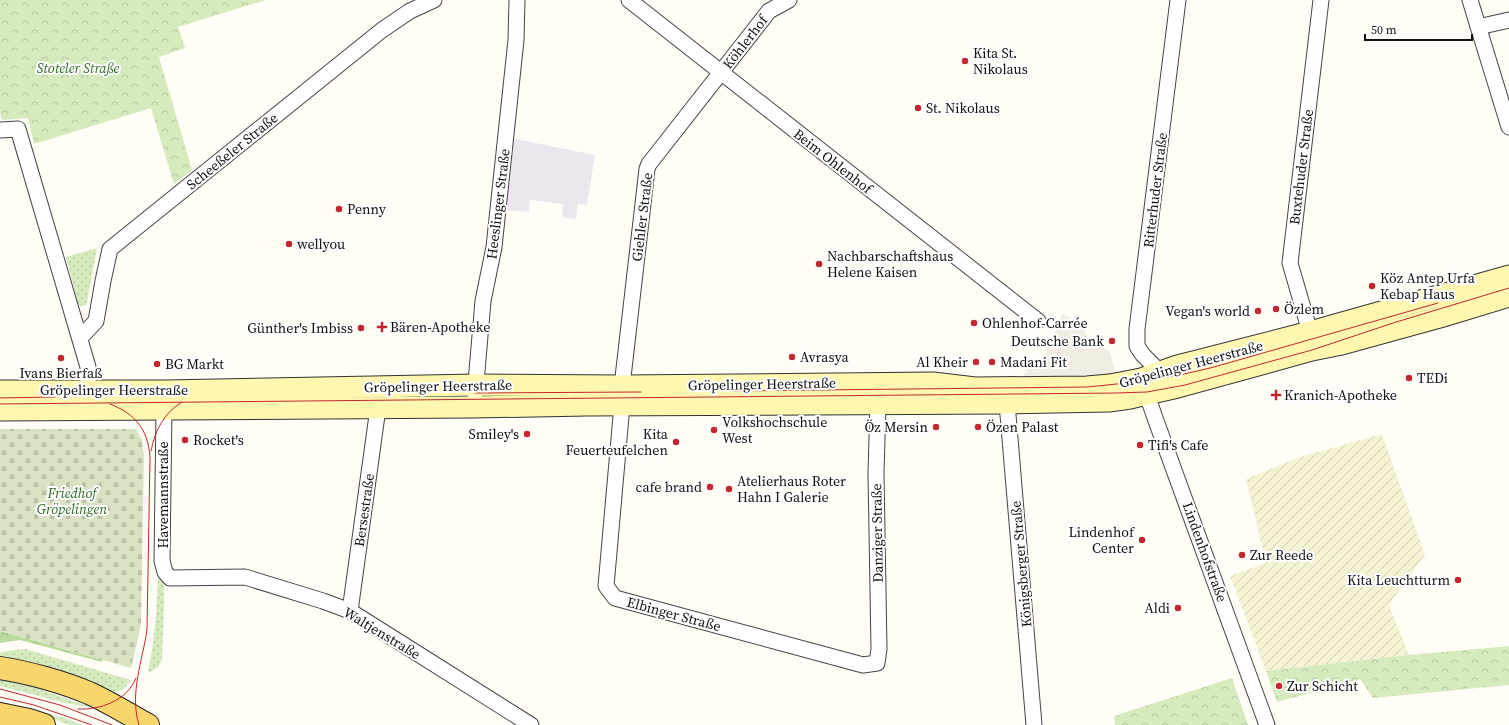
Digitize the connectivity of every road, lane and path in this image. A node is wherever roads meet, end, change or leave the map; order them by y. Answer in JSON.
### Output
{"nodes":[{"id":1,"x":434,"y":0,"type":"edge"},
{"id":2,"x":517,"y":0,"type":"edge"},
{"id":3,"x":629,"y":0,"type":"edge"},
{"id":4,"x":789,"y":0,"type":"edge"},
{"id":5,"x":1178,"y":0,"type":"edge"},
{"id":6,"x":1321,"y":0,"type":"edge"},
{"id":7,"x":1470,"y":0,"type":"edge"},
{"id":8,"x":1509,"y":20,"type":"edge"},
{"id":9,"x":1478,"y":27,"type":"junction"},
{"id":10,"x":721,"y":73,"type":"junction"},
{"id":11,"x":1509,"y":127,"type":"edge"},
{"id":12,"x":0,"y":130,"type":"edge"},
{"id":13,"x":1509,"y":276,"type":"edge"},
{"id":14,"x":1509,"y":296,"type":"edge"},
{"id":15,"x":1038,"y":321,"type":"dead end"},
{"id":16,"x":1310,"y":332,"type":"junction"},
{"id":17,"x":80,"y":338,"type":"junction"},
{"id":18,"x":1160,"y":372,"type":"junction"},
{"id":19,"x":476,"y":385,"type":"junction"},
{"id":20,"x":1145,"y":387,"type":"junction"},
{"id":21,"x":0,"y":391,"type":"edge"},
{"id":22,"x":88,"y":391,"type":"junction"},
{"id":23,"x":622,"y":395,"type":"junction"},
{"id":24,"x":878,"y":403,"type":"junction"},
{"id":25,"x":1007,"y":403,"type":"junction"},
{"id":26,"x":474,"y":407,"type":"junction"},
{"id":27,"x":378,"y":408,"type":"junction"},
{"id":28,"x":0,"y":410,"type":"edge"},
{"id":29,"x":164,"y":410,"type":"junction"},
{"id":30,"x":170,"y":578,"type":"joint"},
{"id":31,"x":350,"y":611,"type":"junction"},
{"id":32,"x":877,"y":663,"type":"joint"},
{"id":33,"x":0,"y":668,"type":"edge"},
{"id":34,"x":0,"y":714,"type":"edge"},
{"id":35,"x":44,"y":725,"type":"edge"},
{"id":36,"x":148,"y":725,"type":"edge"},
{"id":37,"x":531,"y":725,"type":"edge"},
{"id":38,"x":1034,"y":725,"type":"edge"},
{"id":39,"x":1267,"y":725,"type":"edge"}],
"edges":[{"from":1,"to":17,"type":"street","name":"Scheeßeler Straße"},
{"from":2,"to":19,"type":"street","name":"Heeslinger Straße"},
{"from":3,"to":10,"type":"street","name":"Beim Ohlenhof"},
{"from":4,"to":10,"type":"street","name":"Köhlerhof"},
{"from":5,"to":18,"type":"street","name":"Ritterhuder Straße"},
{"from":6,"to":16,"type":"street","name":"Buxtehuder Straße"},
{"from":7,"to":9,"type":"street"},
{"from":8,"to":9,"type":"street"},
{"from":9,"to":11,"type":"street"},
{"from":10,"to":15,"type":"street","name":"Beim Ohlenhof"},
{"from":10,"to":23,"type":"street","name":"Giehler Straße"},
{"from":12,"to":17,"type":"street"},
{"from":13,"to":16,"type":"main road","name":"Gröpelinger Heerstraße"},
{"from":14,"to":20,"type":"main road","name":"Gröpelinger Heerstraße"},
{"from":16,"to":18,"type":"main road","name":"Gröpelinger Heerstraße"},
{"from":17,"to":22,"type":"street"},
{"from":18,"to":20,"type":"main road","name":"Gröpelinger Heerstraße"},
{"from":19,"to":22,"type":"main road","name":"Gröpelinger Heerstraße"},
{"from":19,"to":23,"type":"main road","name":"Gröpelinger Heerstraße"},
{"from":19,"to":26,"type":"street","name":"Heeslinger Straße"},
{"from":20,"to":23,"type":"main road","name":"Gröpelinger Heerstraße"},
{"from":20,"to":25,"type":"main road","name":"Gröpelinger Heerstraße"},
{"from":20,"to":39,"type":"street","name":"Lindenhofstraße"},
{"from":21,"to":22,"type":"main road","name":"Gröpelinger Heerstraße"},
{"from":23,"to":24,"type":"main road","name":"Gröpelinger Heerstraße"},
{"from":23,"to":26,"type":"main road","name":"Gröpelinger Heerstraße"},
{"from":23,"to":32,"type":"street","name":"Elbinger Straße"},
{"from":24,"to":25,"type":"main road","name":"Gröpelinger Heerstraße"},
{"from":24,"to":32,"type":"street","name":"Danziger Straße"},
{"from":25,"to":38,"type":"street","name":"Königsberger Straße"},
{"from":26,"to":27,"type":"main road","name":"Gröpelinger Heerstraße"},
{"from":27,"to":29,"type":"main road","name":"Gröpelinger Heerstraße"},
{"from":27,"to":31,"type":"street","name":"Bersestraße"},
{"from":28,"to":29,"type":"main road","name":"Gröpelinger Heerstraße"},
{"from":29,"to":30,"type":"street","name":"Havemannstraße"},
{"from":30,"to":31,"type":"street","name":"Waltjenstraße"},
{"from":31,"to":37,"type":"street","name":"Waltjenstraße"},
{"from":33,"to":36,"type":"main road"},
{"from":34,"to":35,"type":"main road"}]}
